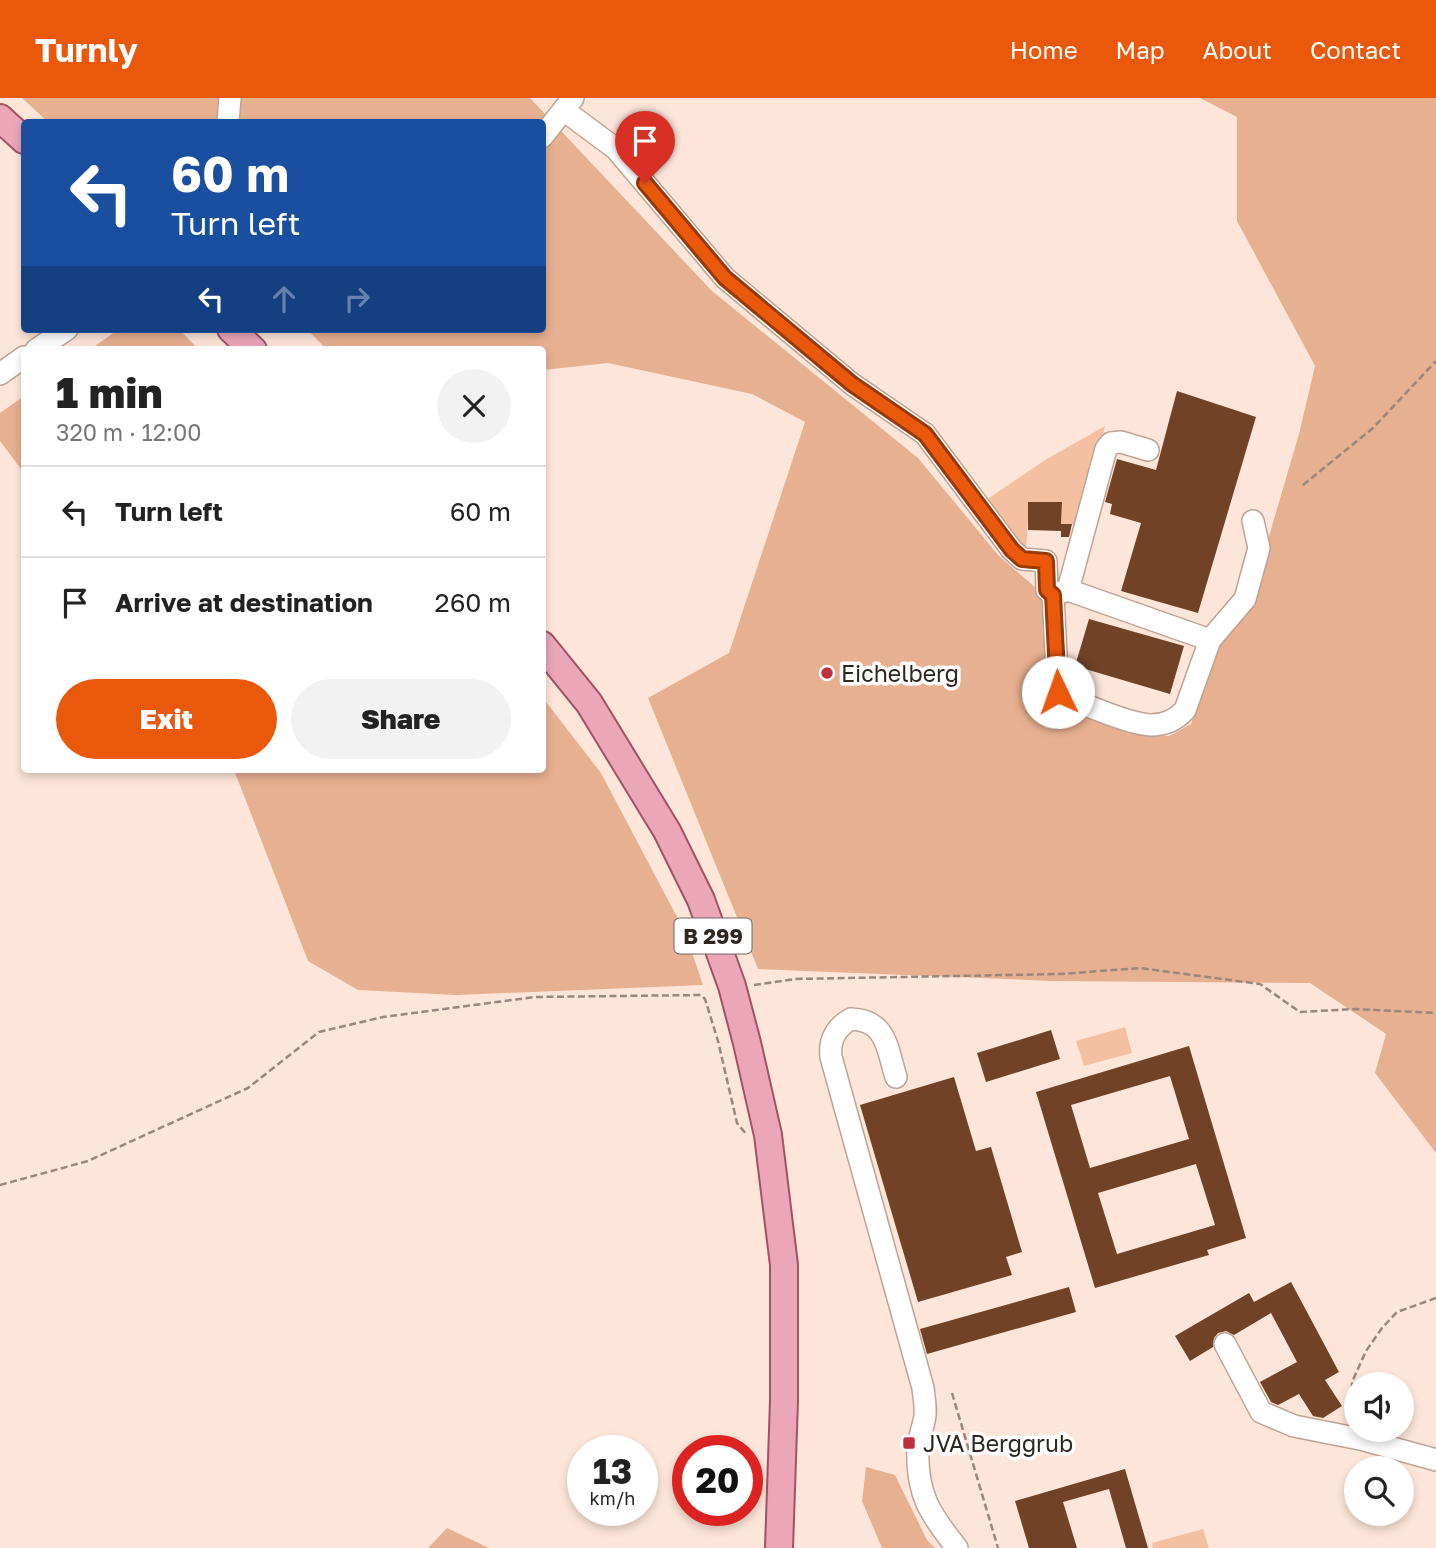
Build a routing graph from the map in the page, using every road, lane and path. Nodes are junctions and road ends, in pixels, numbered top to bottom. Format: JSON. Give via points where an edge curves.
{"nodes":[{"id":1,"x":230,"y":98,"type":"edge"},
{"id":2,"x":569,"y":104,"type":"edge"},
{"id":3,"x":0,"y":118,"type":"edge"},
{"id":4,"x":228,"y":119,"type":"edge"},
{"id":5,"x":546,"y":132,"type":"edge"},
{"id":6,"x":21,"y":137,"type":"edge"},
{"id":7,"x":61,"y":333,"type":"edge"},
{"id":8,"x":235,"y":333,"type":"edge"},
{"id":9,"x":42,"y":346,"type":"edge"},
{"id":10,"x":249,"y":346,"type":"edge"},
{"id":11,"x":21,"y":359,"type":"edge"},
{"id":12,"x":1436,"y":361,"type":"edge"},
{"id":13,"x":0,"y":374,"type":"edge"},
{"id":14,"x":1149,"y":450,"type":"dead end"},
{"id":15,"x":1303,"y":485,"type":"dead end"},
{"id":16,"x":1253,"y":521,"type":"dead end"},
{"id":17,"x":1061,"y":592,"type":"junction"},
{"id":18,"x":1210,"y":640,"type":"junction"},
{"id":19,"x":546,"y":650,"type":"edge"},
{"id":20,"x":732,"y":986,"type":"junction"},
{"id":21,"x":1436,"y":1013,"type":"edge"},
{"id":22,"x":896,"y":1077,"type":"dead end"},
{"id":23,"x":768,"y":1135,"type":"junction"},
{"id":24,"x":0,"y":1185,"type":"edge"},
{"id":25,"x":1436,"y":1298,"type":"edge"},
{"id":26,"x":1225,"y":1344,"type":"dead end"},
{"id":27,"x":1357,"y":1372,"type":"edge"},
{"id":28,"x":952,"y":1393,"type":"dead end"},
{"id":29,"x":1344,"y":1436,"type":"edge"},
{"id":30,"x":1368,"y":1442,"type":"edge"},
{"id":31,"x":1436,"y":1460,"type":"edge"},
{"id":32,"x":779,"y":1548,"type":"edge"},
{"id":33,"x":957,"y":1548,"type":"edge"},
{"id":34,"x":998,"y":1548,"type":"edge"}],
"edges":[{"from":1,"to":4,"type":"street"},
{"from":2,"to":5,"type":"street"},
{"from":2,"to":17,"type":"street","via":[[616,149],[725,278],[852,384],[925,434],[1012,550],[1022,559],[1046,561],[1047,590]]},
{"from":3,"to":6,"type":"main road"},
{"from":7,"to":9,"type":"street"},
{"from":8,"to":10,"type":"main road"},
{"from":11,"to":13,"type":"street"},
{"from":12,"to":15,"type":"path","via":[[1373,428]]},
{"from":14,"to":17,"type":"street","via":[[1121,442],[1106,449]]},
{"from":16,"to":18,"type":"street","via":[[1259,548],[1245,599]]},
{"from":17,"to":18,"type":"street"},
{"from":17,"to":18,"type":"street","via":[[1058,692],[1138,722],[1166,723],[1185,710]]},
{"from":19,"to":20,"type":"main road","number":"B 299","via":[[589,703],[667,831],[701,900]]},
{"from":20,"to":21,"type":"path","via":[[795,979],[1140,968],[1261,984],[1300,1012]]},
{"from":20,"to":23,"type":"main road","number":"B 299"},
{"from":22,"to":33,"type":"street","via":[[879,1029],[869,1021],[851,1019],[837,1030],[831,1057],[923,1388],[925,1420],[918,1449],[928,1510]]},
{"from":23,"to":24,"type":"path","via":[[745,1134],[737,1123],[718,1041],[701,995],[535,997],[383,1017],[319,1032],[248,1088],[88,1161]]},
{"from":23,"to":32,"type":"main road","number":"B 299","via":[[783,1265]]},
{"from":25,"to":27,"type":"path","via":[[1397,1312],[1366,1351]]},
{"from":26,"to":29,"type":"street","via":[[1261,1412],[1294,1426]]},
{"from":28,"to":34,"type":"path"},
{"from":30,"to":31,"type":"street"}]}
